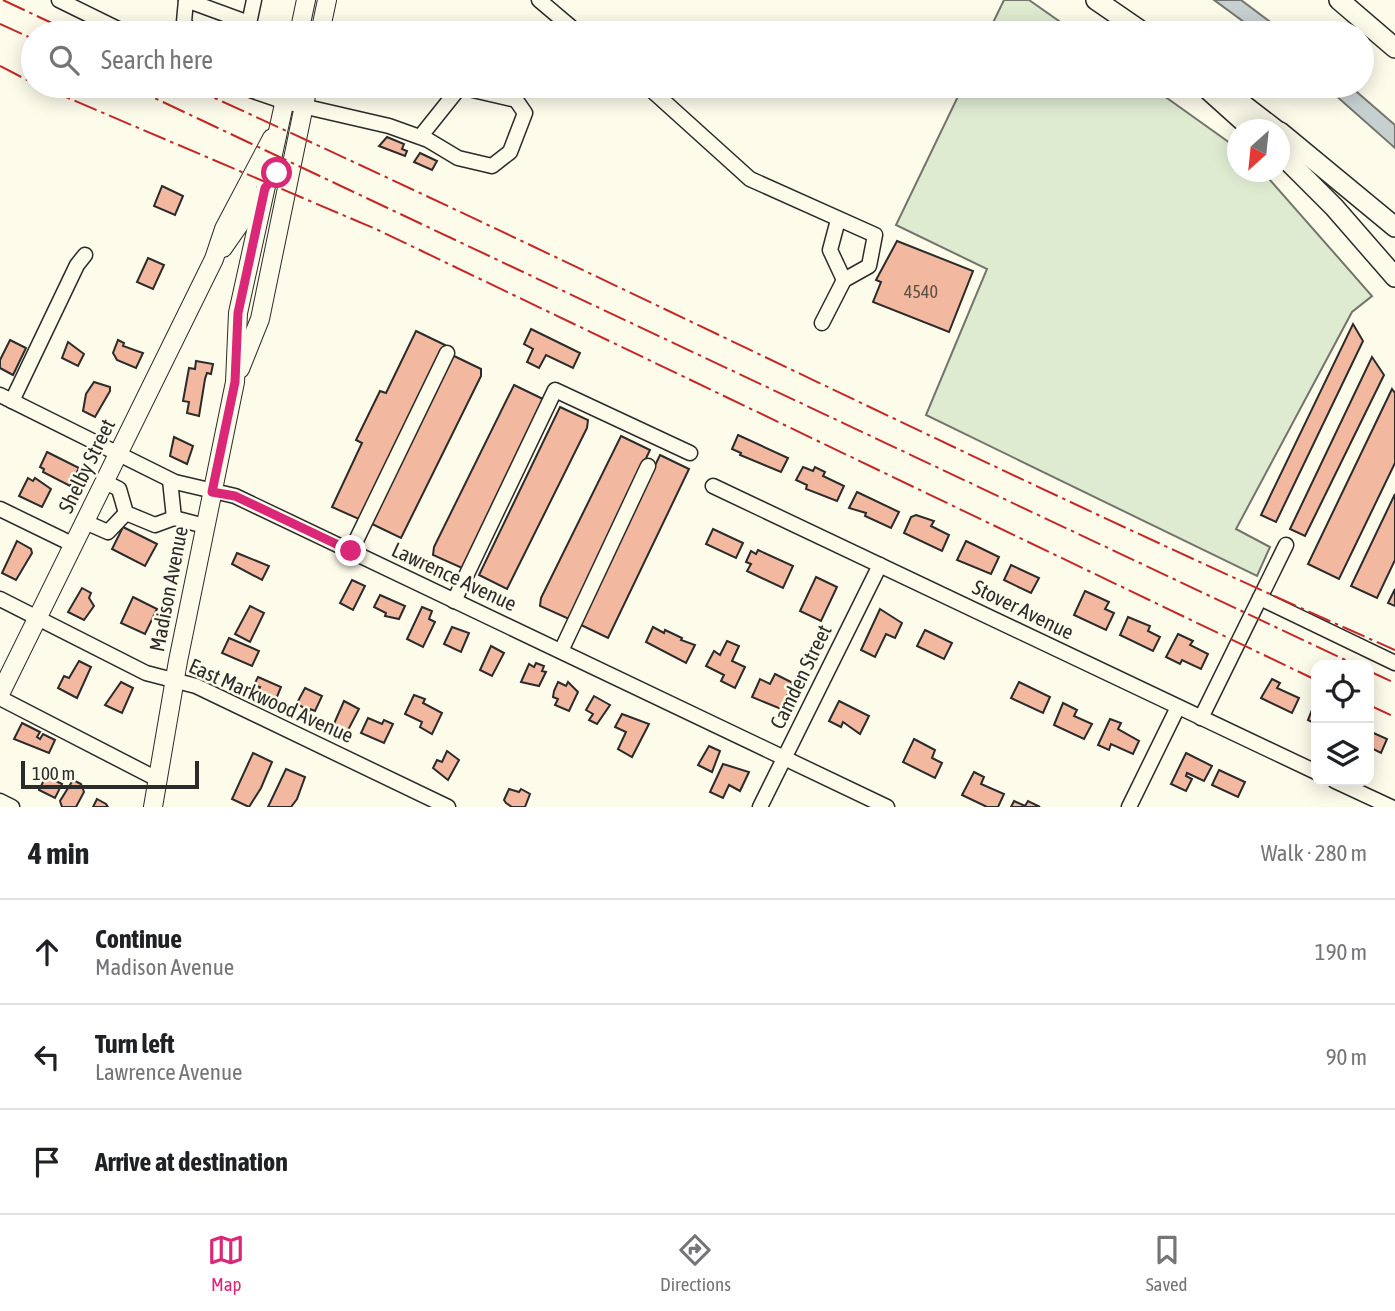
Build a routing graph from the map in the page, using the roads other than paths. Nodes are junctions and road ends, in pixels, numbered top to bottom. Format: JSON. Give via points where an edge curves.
{"nodes":[{"id":1,"x":59,"y":0,"type":"edge"},
{"id":2,"x":186,"y":0,"type":"edge"},
{"id":3,"x":254,"y":0,"type":"edge"},
{"id":4,"x":306,"y":0,"type":"edge"},
{"id":5,"x":327,"y":0,"type":"edge"},
{"id":6,"x":539,"y":0,"type":"edge"},
{"id":7,"x":1096,"y":0,"type":"edge"},
{"id":8,"x":1339,"y":0,"type":"edge"},
{"id":9,"x":102,"y":21,"type":"edge"},
{"id":10,"x":184,"y":21,"type":"edge"},
{"id":11,"x":232,"y":21,"type":"edge"},
{"id":12,"x":250,"y":21,"type":"edge"},
{"id":13,"x":302,"y":21,"type":"edge"},
{"id":14,"x":323,"y":21,"type":"edge"},
{"id":15,"x":564,"y":21,"type":"edge"},
{"id":16,"x":1127,"y":21,"type":"edge"},
{"id":17,"x":1364,"y":21,"type":"edge"},
{"id":18,"x":1374,"y":30,"type":"edge"},
{"id":19,"x":1395,"y":48,"type":"edge"},
{"id":20,"x":286,"y":98,"type":"edge"},
{"id":21,"x":293,"y":98,"type":"edge"},
{"id":22,"x":306,"y":98,"type":"edge"},
{"id":23,"x":451,"y":98,"type":"edge"},
{"id":24,"x":507,"y":98,"type":"edge"},
{"id":25,"x":660,"y":98,"type":"edge"},
{"id":26,"x":1217,"y":98,"type":"edge"},
{"id":27,"x":1235,"y":98,"type":"edge"},
{"id":28,"x":304,"y":105,"type":"junction"},
{"id":29,"x":1241,"y":119,"type":"edge"},
{"id":30,"x":1262,"y":119,"type":"edge"},
{"id":31,"x":279,"y":127,"type":"junction"},
{"id":32,"x":420,"y":138,"type":"junction"},
{"id":33,"x":298,"y":139,"type":"junction"},
{"id":34,"x":1290,"y":141,"type":"edge"},
{"id":35,"x":1290,"y":164,"type":"edge"},
{"id":36,"x":265,"y":188,"type":"junction"},
{"id":37,"x":838,"y":220,"type":"junction"},
{"id":38,"x":1395,"y":227,"type":"edge"},
{"id":39,"x":85,"y":255,"type":"dead end"},
{"id":40,"x":250,"y":258,"type":"junction"},
{"id":41,"x":214,"y":259,"type":"junction"},
{"id":42,"x":1395,"y":277,"type":"edge"},
{"id":43,"x":844,"y":280,"type":"junction"},
{"id":44,"x":822,"y":324,"type":"dead end"},
{"id":45,"x":447,"y":353,"type":"dead end"},
{"id":46,"x":235,"y":382,"type":"junction"},
{"id":47,"x":6,"y":398,"type":"edge"},
{"id":48,"x":690,"y":453,"type":"dead end"},
{"id":49,"x":118,"y":455,"type":"junction"},
{"id":50,"x":648,"y":466,"type":"dead end"},
{"id":51,"x":170,"y":480,"type":"junction"},
{"id":52,"x":105,"y":482,"type":"junction"},
{"id":53,"x":713,"y":486,"type":"dead end"},
{"id":54,"x":212,"y":492,"type":"junction"},
{"id":55,"x":0,"y":509,"type":"edge"},
{"id":56,"x":126,"y":513,"type":"junction"},
{"id":57,"x":174,"y":517,"type":"junction"},
{"id":58,"x":85,"y":522,"type":"junction"},
{"id":59,"x":205,"y":526,"type":"junction"},
{"id":60,"x":74,"y":545,"type":"junction"},
{"id":61,"x":1286,"y":545,"type":"dead end"},
{"id":62,"x":351,"y":551,"type":"junction"},
{"id":63,"x":880,"y":565,"type":"junction"},
{"id":64,"x":1260,"y":598,"type":"junction"},
{"id":65,"x":0,"y":599,"type":"edge"},
{"id":66,"x":454,"y":601,"type":"junction"},
{"id":67,"x":38,"y":618,"type":"junction"},
{"id":68,"x":561,"y":651,"type":"junction"},
{"id":69,"x":1395,"y":663,"type":"edge"},
{"id":70,"x":174,"y":680,"type":"junction"},
{"id":71,"x":0,"y":696,"type":"edge"},
{"id":72,"x":1178,"y":707,"type":"junction"},
{"id":73,"x":1201,"y":718,"type":"junction"},
{"id":74,"x":784,"y":758,"type":"junction"},
{"id":75,"x":1311,"y":770,"type":"edge"},
{"id":76,"x":157,"y":779,"type":"junction"},
{"id":77,"x":1346,"y":786,"type":"edge"},
{"id":78,"x":0,"y":801,"type":"edge"},
{"id":79,"x":12,"y":807,"type":"edge"},
{"id":80,"x":153,"y":807,"type":"edge"},
{"id":81,"x":448,"y":807,"type":"edge"},
{"id":82,"x":760,"y":807,"type":"edge"},
{"id":83,"x":887,"y":807,"type":"edge"},
{"id":84,"x":1129,"y":807,"type":"edge"},
{"id":85,"x":1391,"y":807,"type":"edge"}],
"edges":[{"from":1,"to":9,"type":"street"},
{"from":2,"to":10,"type":"street"},
{"from":2,"to":11,"type":"street"},
{"from":3,"to":12,"type":"street"},
{"from":4,"to":13,"type":"main road"},
{"from":5,"to":14,"type":"main road"},
{"from":6,"to":15,"type":"street"},
{"from":7,"to":16,"type":"highway"},
{"from":8,"to":17,"type":"highway"},
{"from":18,"to":19,"type":"highway"},
{"from":20,"to":31,"type":"main road","name":"Madison Avenue"},
{"from":21,"to":28,"type":"street"},
{"from":22,"to":28,"type":"main road","name":"Madison Avenue"},
{"from":23,"to":32,"type":"street"},
{"from":24,"to":32,"type":"street","via":[[516,100],[525,113],[510,152],[492,166],[458,158]]},
{"from":25,"to":37,"type":"street","via":[[750,179]]},
{"from":26,"to":29,"type":"highway"},
{"from":27,"to":30,"type":"highway"},
{"from":28,"to":32,"type":"street"},
{"from":28,"to":33,"type":"main road","name":"Madison Avenue"},
{"from":31,"to":36,"type":"main road","name":"Madison Avenue"},
{"from":31,"to":41,"type":"main road","name":"Shelby Street","via":[[223,229]]},
{"from":33,"to":36,"type":"main road","name":"Shelby Street"},
{"from":33,"to":46,"type":"main road","name":"Madison Avenue","via":[[260,319]]},
{"from":34,"to":38,"type":"highway"},
{"from":35,"to":42,"type":"highway"},
{"from":36,"to":40,"type":"main road","name":"Madison Avenue"},
{"from":36,"to":41,"type":"main road","name":"Shelby Street"},
{"from":37,"to":43,"type":"street","via":[[830,250]]},
{"from":37,"to":43,"type":"street","via":[[875,235],[869,266]]},
{"from":39,"to":47,"type":"street"},
{"from":40,"to":41,"type":"main road","via":[[236,251]]},
{"from":40,"to":46,"type":"main road","name":"Madison Avenue","via":[[238,313]]},
{"from":41,"to":49,"type":"main road","name":"Shelby Street"},
{"from":43,"to":44,"type":"street"},
{"from":45,"to":62,"type":"street"},
{"from":46,"to":54,"type":"main road","name":"Madison Avenue"},
{"from":47,"to":49,"type":"street","name":"Lawrence Avenue"},
{"from":48,"to":66,"type":"street","via":[[555,390]]},
{"from":49,"to":51,"type":"street","name":"Lawrence Avenue"},
{"from":49,"to":52,"type":"main road","name":"Shelby Street"},
{"from":50,"to":68,"type":"street"},
{"from":51,"to":54,"type":"street","name":"Lawrence Avenue"},
{"from":51,"to":57,"type":"street"},
{"from":52,"to":56,"type":"street","via":[[119,489]]},
{"from":52,"to":58,"type":"main road","name":"Shelby Street"},
{"from":53,"to":63,"type":"street","name":"Stover Avenue"},
{"from":54,"to":59,"type":"main road","name":"Madison Avenue"},
{"from":54,"to":62,"type":"street","name":"Lawrence Avenue","via":[[235,496]]},
{"from":55,"to":60,"type":"street"},
{"from":56,"to":57,"type":"street","via":[[155,525]]},
{"from":56,"to":58,"type":"street","via":[[108,532]]},
{"from":57,"to":59,"type":"street"},
{"from":58,"to":60,"type":"main road","name":"Shelby Street"},
{"from":59,"to":70,"type":"main road","name":"Madison Avenue"},
{"from":60,"to":67,"type":"main road","name":"Shelby Street"},
{"from":61,"to":64,"type":"street"},
{"from":62,"to":66,"type":"street","name":"Lawrence Avenue"},
{"from":63,"to":72,"type":"street","name":"Stover Avenue"},
{"from":63,"to":74,"type":"street","name":"Camden Street"},
{"from":64,"to":69,"type":"street"},
{"from":64,"to":73,"type":"street"},
{"from":65,"to":67,"type":"street","name":"East Markwood Avenue"},
{"from":66,"to":68,"type":"street","name":"Lawrence Avenue"},
{"from":67,"to":70,"type":"street","name":"East Markwood Avenue","via":[[146,673]]},
{"from":67,"to":71,"type":"main road","name":"Shelby Street"},
{"from":68,"to":74,"type":"street","name":"Lawrence Avenue"},
{"from":70,"to":76,"type":"main road","name":"Madison Avenue"},
{"from":70,"to":81,"type":"street","name":"East Markwood Avenue","via":[[214,694]]},
{"from":71,"to":76,"type":"street"},
{"from":72,"to":73,"type":"street","name":"Stover Avenue"},
{"from":72,"to":84,"type":"street"},
{"from":73,"to":75,"type":"street","name":"Stover Avenue"},
{"from":74,"to":82,"type":"street","name":"Camden Street"},
{"from":74,"to":83,"type":"street","name":"Lawrence Avenue"},
{"from":76,"to":80,"type":"main road","name":"Madison Avenue"},
{"from":77,"to":85,"type":"street"},
{"from":78,"to":79,"type":"street"}]}
